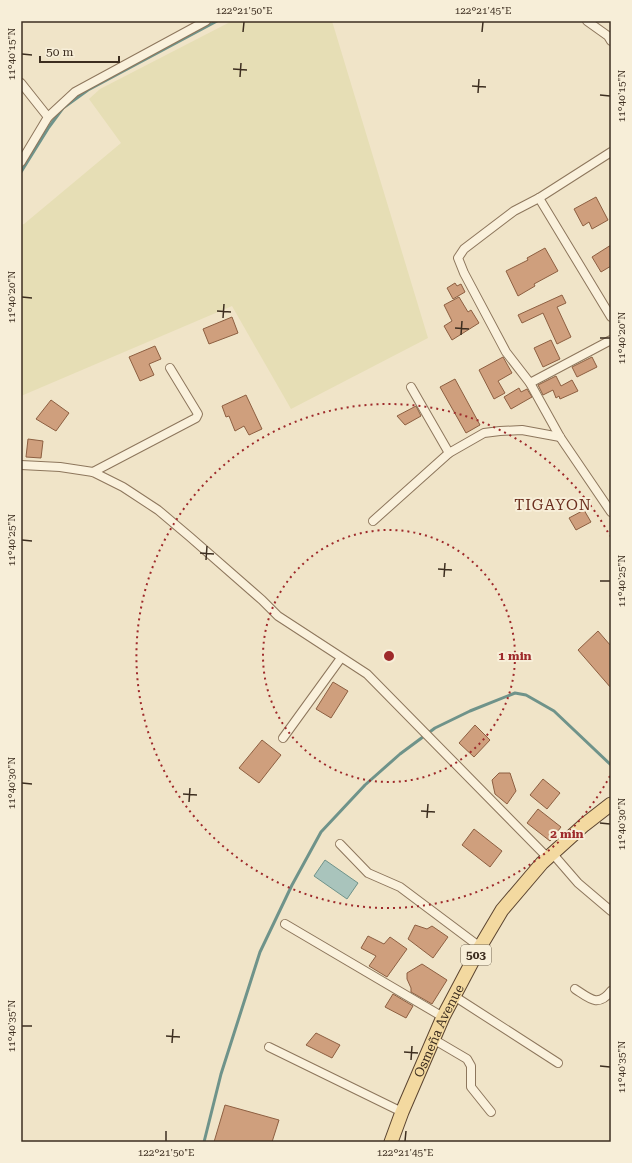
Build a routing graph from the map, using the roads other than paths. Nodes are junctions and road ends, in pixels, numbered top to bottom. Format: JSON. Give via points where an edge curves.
{"nodes":[{"id":1,"x":206,"y":21,"type":"edge"},
{"id":2,"x":587,"y":21,"type":"edge"},
{"id":3,"x":611,"y":41,"type":"edge"},
{"id":4,"x":21,"y":83,"type":"edge"},
{"id":5,"x":48,"y":117,"type":"junction"},
{"id":6,"x":611,"y":152,"type":"edge"},
{"id":7,"x":21,"y":162,"type":"edge"},
{"id":8,"x":539,"y":198,"type":"junction"},
{"id":9,"x":611,"y":317,"type":"edge"},
{"id":10,"x":611,"y":340,"type":"edge"},
{"id":11,"x":170,"y":368,"type":"dead end"},
{"id":12,"x":530,"y":383,"type":"junction"},
{"id":13,"x":411,"y":387,"type":"dead end"},
{"id":14,"x":560,"y":437,"type":"junction"},
{"id":15,"x":449,"y":453,"type":"junction"},
{"id":16,"x":21,"y":465,"type":"edge"},
{"id":17,"x":92,"y":472,"type":"junction"},
{"id":18,"x":611,"y":512,"type":"edge"},
{"id":19,"x":373,"y":521,"type":"dead end"},
{"id":20,"x":341,"y":658,"type":"junction"},
{"id":21,"x":283,"y":738,"type":"dead end"},
{"id":22,"x":611,"y":804,"type":"edge"},
{"id":23,"x":340,"y":844,"type":"dead end"},
{"id":24,"x":550,"y":855,"type":"junction"},
{"id":25,"x":611,"y":911,"type":"edge"},
{"id":26,"x":285,"y":924,"type":"dead end"},
{"id":27,"x":480,"y":947,"type":"junction"},
{"id":28,"x":574,"y":989,"type":"dead end"},
{"id":29,"x":611,"y":991,"type":"edge"},
{"id":30,"x":454,"y":996,"type":"junction"},
{"id":31,"x":443,"y":1017,"type":"junction"},
{"id":32,"x":433,"y":1040,"type":"junction"},
{"id":33,"x":269,"y":1047,"type":"dead end"},
{"id":34,"x":558,"y":1063,"type":"dead end"},
{"id":35,"x":402,"y":1112,"type":"junction"},
{"id":36,"x":491,"y":1112,"type":"dead end"},
{"id":37,"x":391,"y":1142,"type":"edge"}],
"edges":[{"from":1,"to":5,"type":"street","via":[[75,92]]},
{"from":2,"to":3,"type":"street"},
{"from":4,"to":5,"type":"street"},
{"from":5,"to":7,"type":"street"},
{"from":6,"to":8,"type":"street"},
{"from":8,"to":9,"type":"street"},
{"from":8,"to":12,"type":"street","via":[[514,210],[464,249],[458,258],[506,352]]},
{"from":10,"to":12,"type":"street"},
{"from":11,"to":17,"type":"street","via":[[198,414],[196,418]]},
{"from":12,"to":14,"type":"street"},
{"from":13,"to":15,"type":"street"},
{"from":14,"to":15,"type":"street","via":[[522,430],[500,430],[484,433]]},
{"from":14,"to":18,"type":"street"},
{"from":15,"to":19,"type":"street"},
{"from":16,"to":17,"type":"street"},
{"from":17,"to":20,"type":"street","via":[[123,487],[158,510],[278,616]]},
{"from":20,"to":21,"type":"street"},
{"from":20,"to":24,"type":"street","via":[[367,674]]},
{"from":22,"to":24,"type":"main road","name":"Osmeña Avenue","number":"503"},
{"from":23,"to":27,"type":"street","via":[[368,873],[400,887]]},
{"from":24,"to":25,"type":"street"},
{"from":24,"to":27,"type":"main road","name":"Osmeña Avenue","number":"503","via":[[502,910]]},
{"from":26,"to":31,"type":"street"},
{"from":27,"to":30,"type":"main road","name":"Osmeña Avenue","number":"503"},
{"from":28,"to":29,"type":"street","via":[[594,1000],[601,1000]]},
{"from":30,"to":31,"type":"main road","name":"Osmeña Avenue","number":"503"},
{"from":30,"to":34,"type":"street"},
{"from":31,"to":32,"type":"main road","name":"Osmeña Avenue","number":"503"},
{"from":32,"to":35,"type":"main road","name":"Osmeña Avenue","number":"503"},
{"from":32,"to":36,"type":"street","via":[[467,1059],[471,1066],[471,1087]]},
{"from":33,"to":35,"type":"street"},
{"from":35,"to":37,"type":"main road","name":"Osmeña Avenue","number":"503"}]}
